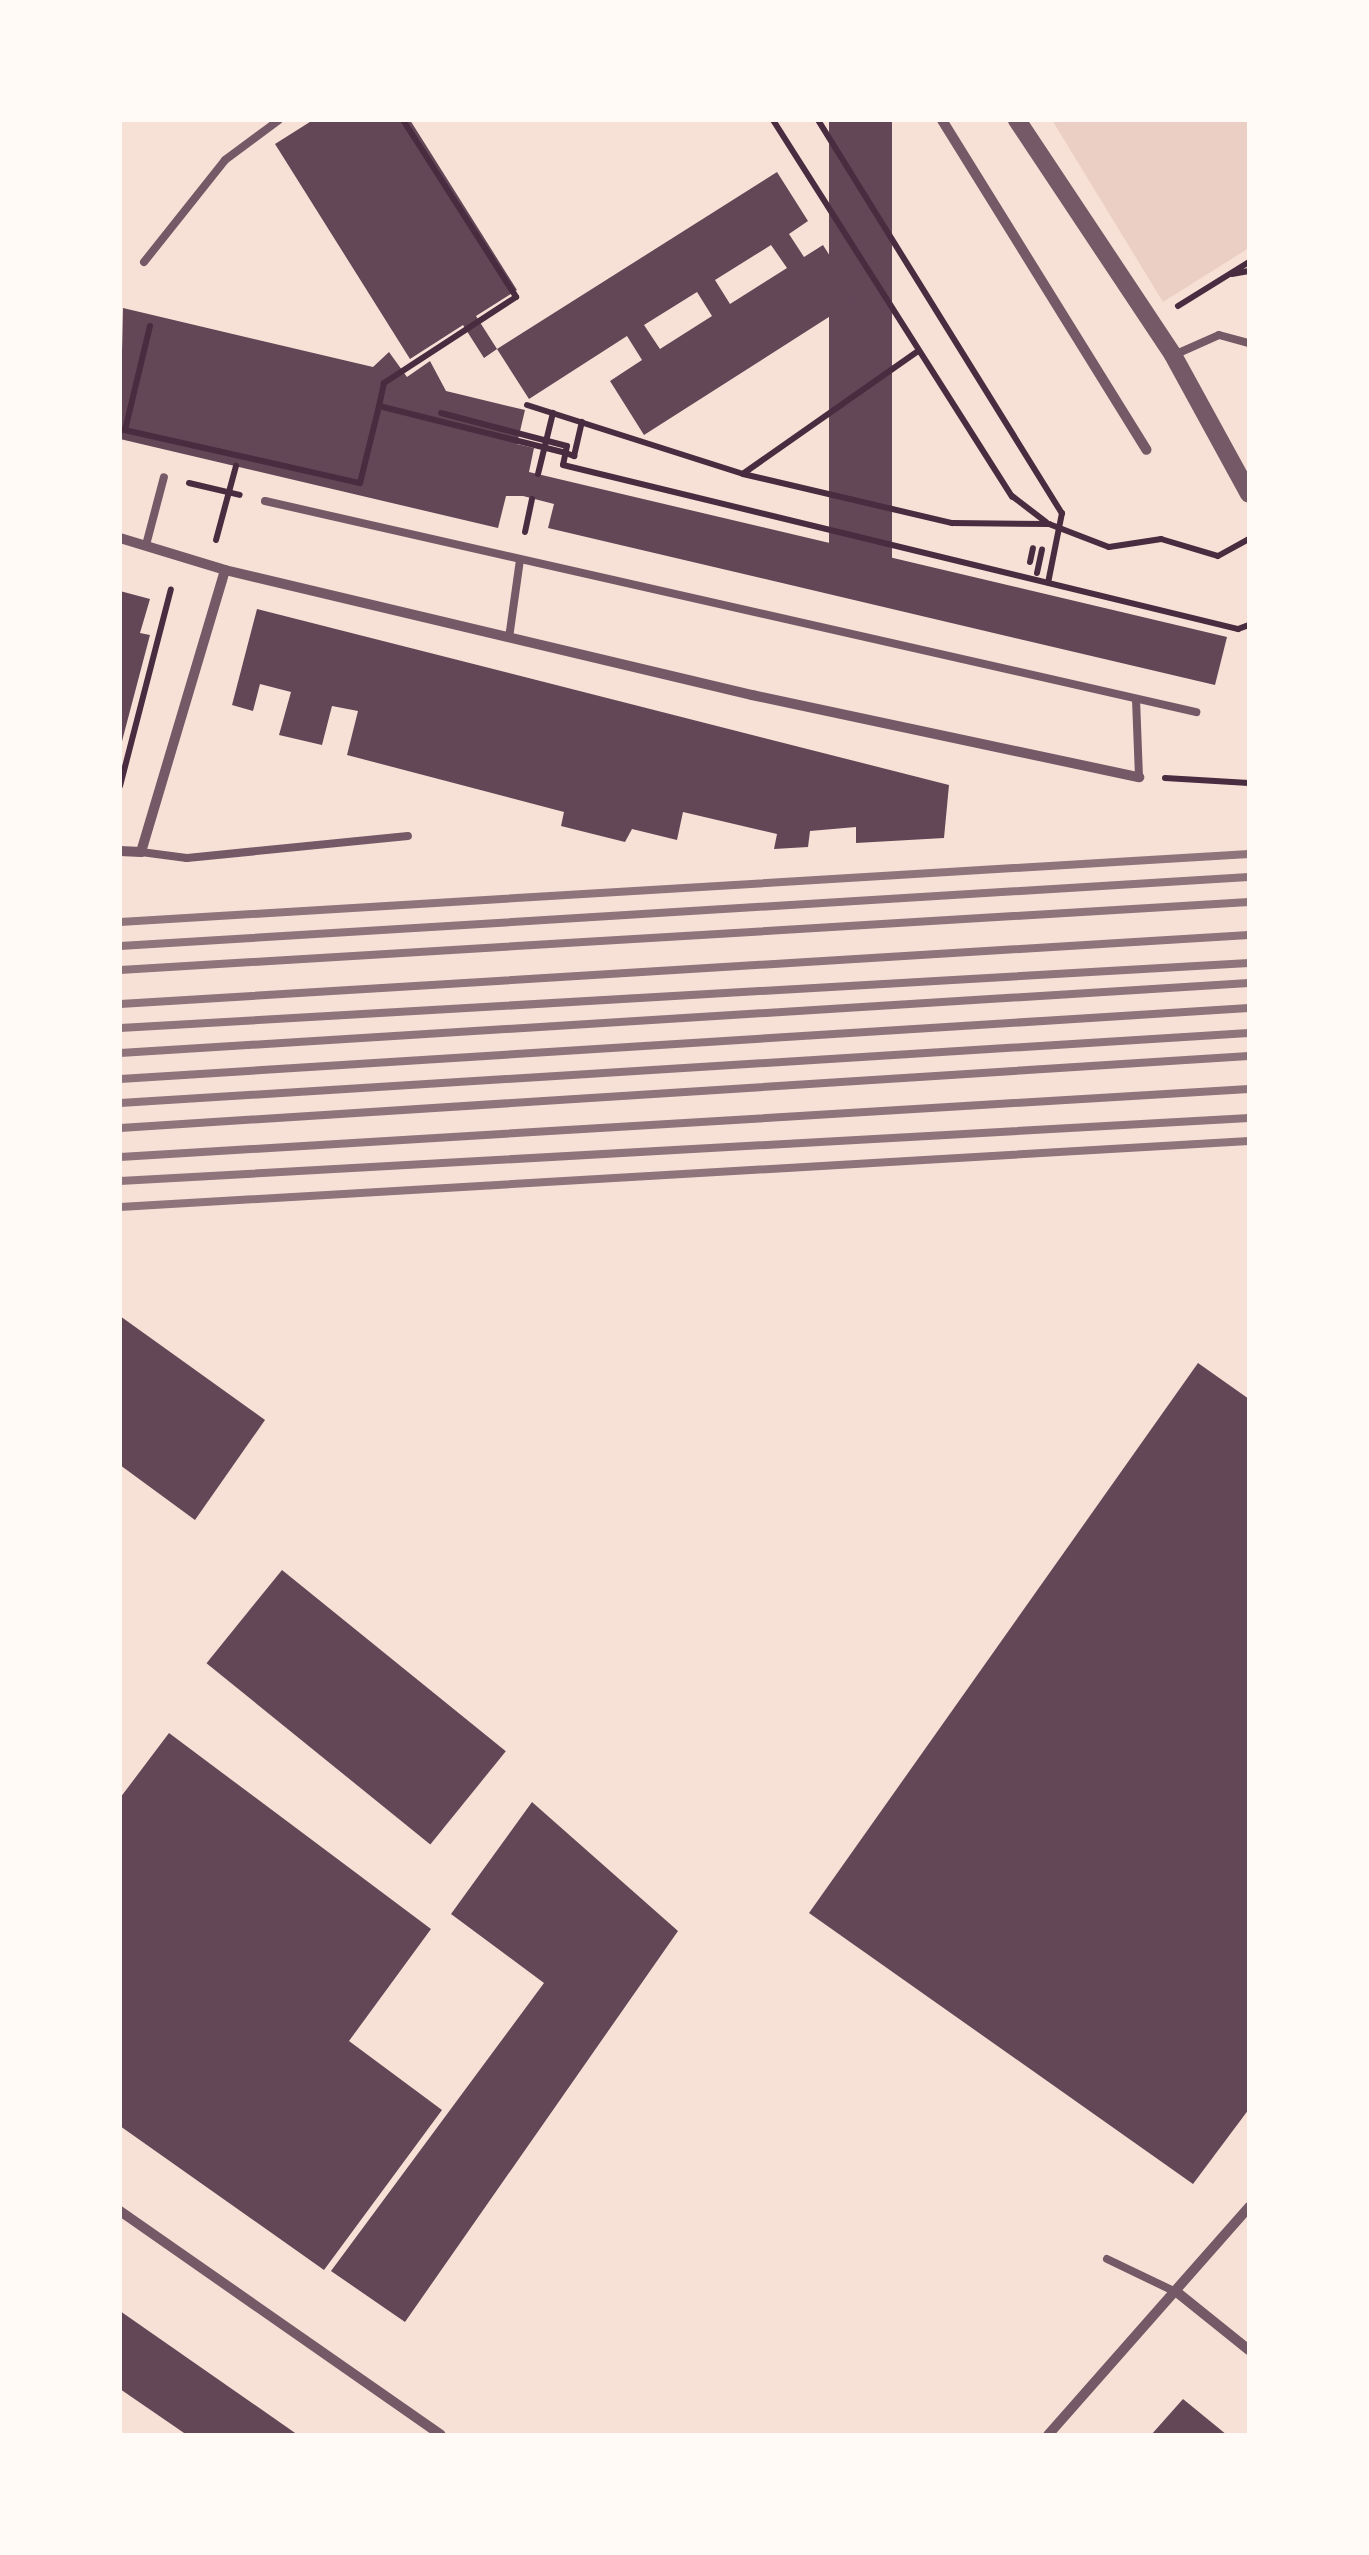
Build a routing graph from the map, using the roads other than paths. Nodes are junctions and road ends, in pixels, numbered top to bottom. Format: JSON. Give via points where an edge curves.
{"nodes":[{"id":1,"x":279,"y":120,"type":"edge"},
{"id":2,"x":942,"y":120,"type":"edge"},
{"id":3,"x":1018,"y":120,"type":"edge"},
{"id":4,"x":144,"y":262,"type":"dead end"},
{"id":5,"x":1249,"y":344,"type":"edge"},
{"id":6,"x":1174,"y":355,"type":"junction"},
{"id":7,"x":1147,"y":450,"type":"dead end"},
{"id":8,"x":164,"y":477,"type":"dead end"},
{"id":9,"x":1249,"y":494,"type":"edge"},
{"id":10,"x":265,"y":501,"type":"road end"},
{"id":11,"x":120,"y":538,"type":"edge"},
{"id":12,"x":146,"y":545,"type":"junction"},
{"id":13,"x":520,"y":560,"type":"junction"},
{"id":14,"x":225,"y":570,"type":"junction"},
{"id":15,"x":508,"y":638,"type":"junction"},
{"id":16,"x":1136,"y":700,"type":"junction"},
{"id":17,"x":1196,"y":712,"type":"dead end"},
{"id":18,"x":1139,"y":776,"type":"joint"},
{"id":19,"x":408,"y":836,"type":"dead end"},
{"id":20,"x":120,"y":852,"type":"edge"},
{"id":21,"x":141,"y":852,"type":"junction"},
{"id":22,"x":1249,"y":2207,"type":"edge"},
{"id":23,"x":120,"y":2212,"type":"edge"},
{"id":24,"x":1107,"y":2259,"type":"dead end"},
{"id":25,"x":1178,"y":2293,"type":"junction"},
{"id":26,"x":1249,"y":2350,"type":"edge"},
{"id":27,"x":441,"y":2435,"type":"edge"},
{"id":28,"x":1048,"y":2435,"type":"edge"}],
"edges":[{"from":1,"to":4,"type":"lane","via":[[225,160]]},
{"from":2,"to":7,"type":"street"},
{"from":3,"to":6,"type":"street"},
{"from":5,"to":6,"type":"lane","via":[[1219,334]]},
{"from":6,"to":9,"type":"street"},
{"from":8,"to":12,"type":"lane"},
{"from":10,"to":13,"type":"lane"},
{"from":11,"to":12,"type":"street"},
{"from":12,"to":14,"type":"street"},
{"from":13,"to":15,"type":"lane"},
{"from":13,"to":16,"type":"lane"},
{"from":14,"to":15,"type":"street"},
{"from":14,"to":21,"type":"street"},
{"from":15,"to":18,"type":"street"},
{"from":16,"to":17,"type":"lane"},
{"from":16,"to":18,"type":"lane"},
{"from":19,"to":21,"type":"lane","via":[[187,858]]},
{"from":20,"to":21,"type":"street"},
{"from":22,"to":25,"type":"street"},
{"from":23,"to":27,"type":"street"},
{"from":24,"to":25,"type":"lane"},
{"from":25,"to":26,"type":"street"},
{"from":25,"to":28,"type":"street"}]}
